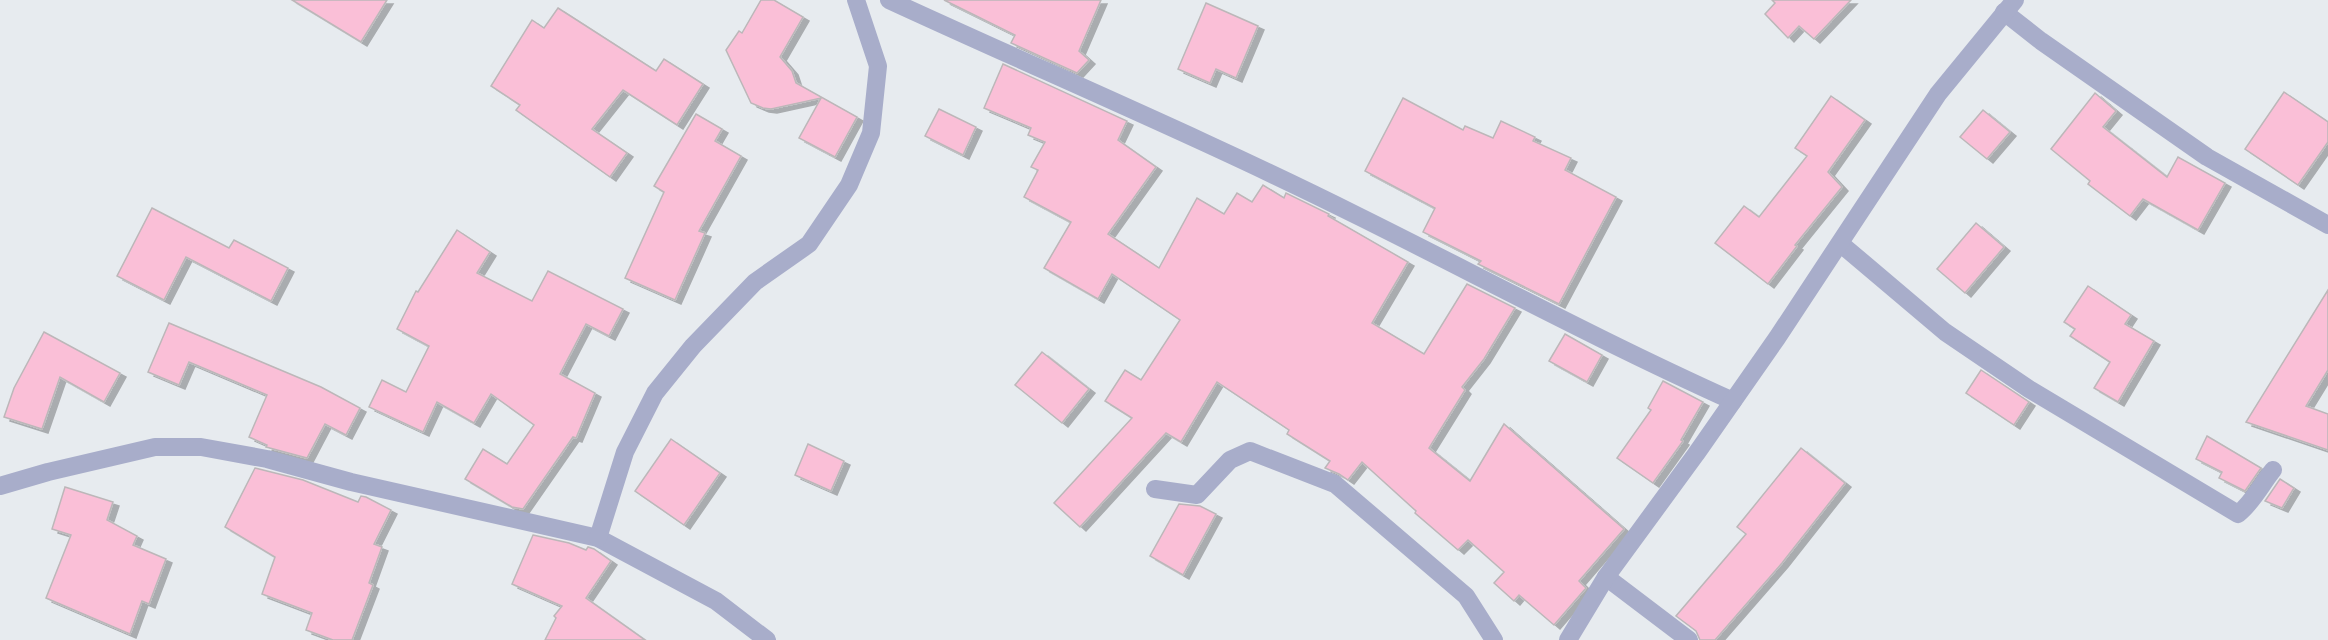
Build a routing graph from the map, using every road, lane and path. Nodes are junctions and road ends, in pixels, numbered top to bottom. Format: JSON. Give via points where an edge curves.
{"nodes":[{"id":1,"x":856,"y":0,"type":"edge"},
{"id":2,"x":889,"y":0,"type":"edge"},
{"id":3,"x":2009,"y":6,"type":"edge"},
{"id":4,"x":2328,"y":225,"type":"edge"},
{"id":5,"x":1840,"y":244,"type":"junction"},
{"id":6,"x":1733,"y":401,"type":"junction"},
{"id":7,"x":2272,"y":470,"type":"dead end"},
{"id":8,"x":0,"y":486,"type":"edge"},
{"id":9,"x":1155,"y":489,"type":"dead end"},
{"id":10,"x":598,"y":538,"type":"junction"},
{"id":11,"x":1606,"y":577,"type":"junction"},
{"id":12,"x":767,"y":640,"type":"edge"},
{"id":13,"x":1494,"y":640,"type":"edge"},
{"id":14,"x":1568,"y":640,"type":"edge"},
{"id":15,"x":1689,"y":640,"type":"edge"}],
"edges":[{"from":1,"to":10,"type":"street","via":[[878,66],[871,133],[849,185],[809,243],[756,282],[693,346],[655,393],[625,452]]},
{"from":2,"to":6,"type":"street","via":[[1181,130],[1636,357]]},
{"from":3,"to":4,"type":"street","via":[[2041,41],[2149,118],[2207,157]]},
{"from":3,"to":5,"type":"street","via":[[1938,94]]},
{"from":5,"to":6,"type":"street"},
{"from":5,"to":7,"type":"street","via":[[1946,332],[2028,389],[2238,514],[2251,503]]},
{"from":6,"to":11,"type":"street"},
{"from":8,"to":10,"type":"street","via":[[155,447],[201,447],[267,459]]},
{"from":9,"to":13,"type":"street","via":[[1197,495],[1230,460],[1250,451],[1335,484],[1466,596]]},
{"from":10,"to":12,"type":"street","via":[[716,601]]},
{"from":11,"to":14,"type":"street"},
{"from":11,"to":15,"type":"street"}]}
